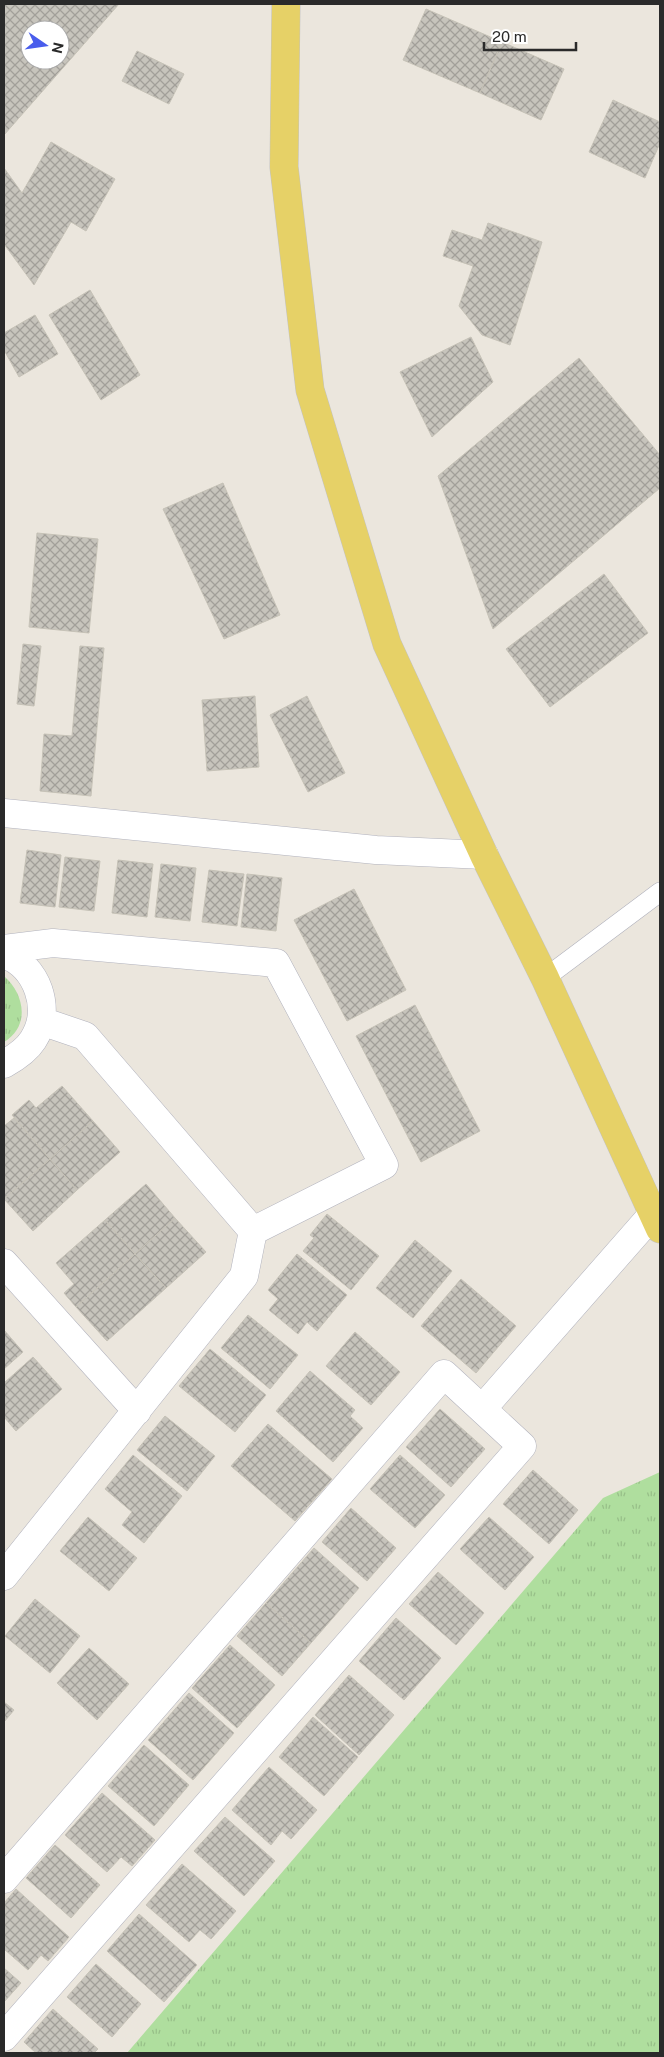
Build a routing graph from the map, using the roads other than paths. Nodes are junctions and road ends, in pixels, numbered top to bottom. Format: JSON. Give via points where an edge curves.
{"nodes":[{"id":1,"x":286,"y":4,"type":"edge"},
{"id":2,"x":4,"y":813,"type":"edge"},
{"id":3,"x":484,"y":855,"type":"junction"},
{"id":4,"x":660,"y":892,"type":"edge"},
{"id":5,"x":4,"y":949,"type":"edge"},
{"id":6,"x":4,"y":954,"type":"edge"},
{"id":7,"x":545,"y":978,"type":"junction"},
{"id":8,"x":41,"y":1021,"type":"junction"},
{"id":9,"x":4,"y":1064,"type":"edge"},
{"id":10,"x":657,"y":1221,"type":"edge"},
{"id":11,"x":253,"y":1231,"type":"junction"},
{"id":12,"x":4,"y":1263,"type":"edge"},
{"id":13,"x":482,"y":1409,"type":"junction"},
{"id":14,"x":136,"y":1411,"type":"junction"},
{"id":15,"x":4,"y":1576,"type":"edge"},
{"id":16,"x":4,"y":1878,"type":"edge"},
{"id":17,"x":4,"y":2037,"type":"edge"}],
"edges":[{"from":1,"to":3,"type":"main road","via":[[284,167],[310,390],[386,644]]},
{"from":2,"to":3,"type":"street","via":[[376,850]]},
{"from":3,"to":7,"type":"main road"},
{"from":4,"to":7,"type":"lane"},
{"from":5,"to":11,"type":"street","via":[[53,944],[276,964],[384,1165]]},
{"from":6,"to":8,"type":"street","via":[[15,958],[32,975],[42,997]]},
{"from":7,"to":10,"type":"main road"},
{"from":8,"to":9,"type":"street","via":[[34,1040],[21,1054]]},
{"from":8,"to":11,"type":"street","via":[[85,1036]]},
{"from":10,"to":13,"type":"street"},
{"from":11,"to":14,"type":"street","via":[[244,1276]]},
{"from":12,"to":14,"type":"street"},
{"from":13,"to":16,"type":"street","via":[[444,1374]]},
{"from":13,"to":17,"type":"street","via":[[522,1446]]},
{"from":14,"to":15,"type":"street"}]}
